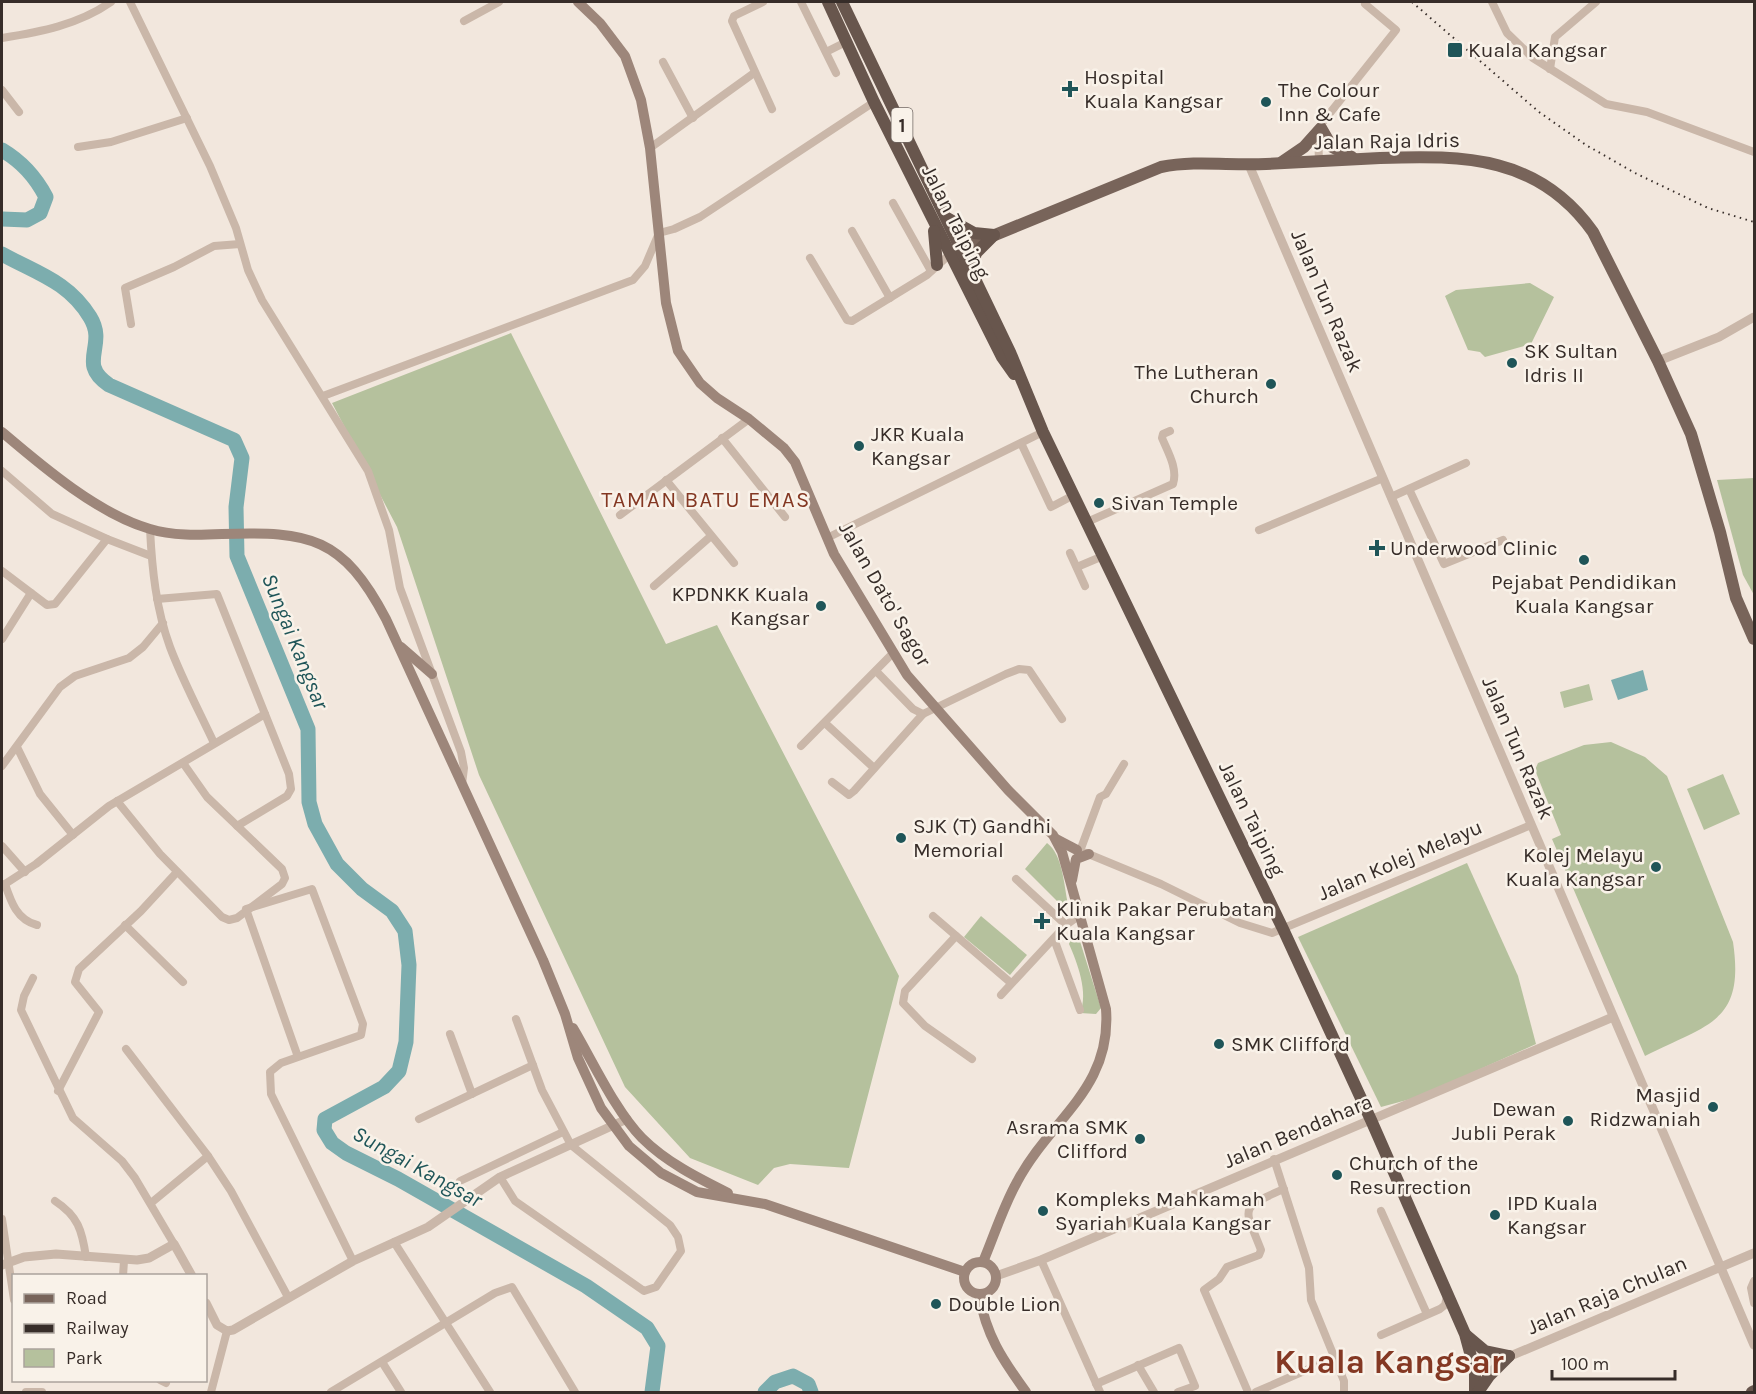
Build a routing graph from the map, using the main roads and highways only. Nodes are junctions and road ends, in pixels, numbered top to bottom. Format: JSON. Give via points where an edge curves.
{"nodes":[{"id":1,"x":578,"y":2,"type":"edge"},
{"id":2,"x":828,"y":2,"type":"edge"},
{"id":3,"x":842,"y":2,"type":"edge"},
{"id":4,"x":846,"y":42,"type":"junction"},
{"id":5,"x":1358,"y":159,"type":"junction"},
{"id":6,"x":1281,"y":163,"type":"junction"},
{"id":7,"x":932,"y":218,"type":"junction"},
{"id":8,"x":946,"y":218,"type":"junction"},
{"id":9,"x":994,"y":235,"type":"junction"},
{"id":10,"x":956,"y":251,"type":"junction"},
{"id":11,"x":934,"y":268,"type":"road end"},
{"id":12,"x":971,"y":272,"type":"junction"},
{"id":13,"x":1025,"y":390,"type":"junction"},
{"id":14,"x":2,"y":432,"type":"edge"},
{"id":15,"x":1755,"y":639,"type":"edge"},
{"id":16,"x":397,"y":642,"type":"junction"},
{"id":17,"x":432,"y":674,"type":"road end"},
{"id":18,"x":1070,"y":850,"type":"junction"},
{"id":19,"x":1072,"y":883,"type":"junction"},
{"id":20,"x":565,"y":1014,"type":"junction"},
{"id":21,"x":740,"y":1198,"type":"junction"},
{"id":22,"x":983,"y":1262,"type":"junction"},
{"id":23,"x":965,"y":1272,"type":"junction"},
{"id":24,"x":979,"y":1294,"type":"junction"},
{"id":25,"x":1465,"y":1335,"type":"junction"},
{"id":26,"x":1026,"y":1392,"type":"edge"},
{"id":27,"x":1477,"y":1392,"type":"edge"}],
"edges":[{"from":1,"to":18,"type":"main road","name":"Jalan Dato' Sagor","via":[[625,56],[641,100],[650,148],[666,303],[678,351],[700,383],[772,436],[795,462],[827,538],[907,675],[1001,783]]},
{"from":2,"to":4,"type":"highway","name":"Jalan Taiping","number":"1"},
{"from":3,"to":4,"type":"highway"},
{"from":3,"to":8,"type":"highway","name":"Jalan Taiping","number":"1"},
{"from":4,"to":7,"type":"highway","name":"Jalan Taiping","number":"1"},
{"from":5,"to":6,"type":"main road","name":"Jalan Raja Idris"},
{"from":5,"to":6,"type":"main road","via":[[1338,152],[1321,128],[1304,147]]},
{"from":5,"to":15,"type":"main road","name":"Jalan Raja Idris","via":[[1488,160],[1535,178],[1579,213],[1593,232],[1658,361],[1694,444],[1736,598]]},
{"from":6,"to":9,"type":"main road","name":"Jalan Raja Idris","via":[[1181,163],[1161,167]]},
{"from":7,"to":10,"type":"highway","name":"Jalan Taiping","number":"1"},
{"from":7,"to":11,"type":"highway"},
{"from":8,"to":9,"type":"highway","via":[[974,233]]},
{"from":8,"to":10,"type":"highway","name":"Jalan Taiping","number":"1"},
{"from":9,"to":10,"type":"main road","name":"Jalan Raja Idris"},
{"from":9,"to":12,"type":"highway","via":[[976,253]]},
{"from":10,"to":12,"type":"highway","name":"Jalan Taiping","number":"1"},
{"from":10,"to":13,"type":"highway","name":"Jalan Taiping","number":"1","via":[[1002,357]]},
{"from":12,"to":13,"type":"highway","name":"Jalan Taiping","number":"1"},
{"from":13,"to":25,"type":"highway","name":"Jalan Taiping","number":"1","via":[[1283,929]]},
{"from":14,"to":16,"type":"main road","via":[[63,483],[150,529],[199,535],[273,532],[314,541],[333,552],[365,583]]},
{"from":16,"to":17,"type":"main road"},
{"from":16,"to":20,"type":"main road"},
{"from":18,"to":19,"type":"main road","name":"Jalan Dato' Sagor"},
{"from":18,"to":19,"type":"main road","via":[[1076,858]]},
{"from":19,"to":22,"type":"main road","name":"Jalan Dato' Sagor","via":[[1106,1009],[1108,1035],[1087,1089],[1046,1137],[1016,1183]]},
{"from":20,"to":21,"type":"main road","via":[[640,1137],[671,1162]]},
{"from":20,"to":21,"type":"main road","via":[[578,1058],[601,1108],[629,1146],[661,1173],[697,1192]]},
{"from":21,"to":23,"type":"main road"},
{"from":22,"to":23,"type":"main road","via":[[972,1264]]},
{"from":22,"to":24,"type":"main road","via":[[992,1266],[996,1276],[992,1289]]},
{"from":23,"to":24,"type":"main road","via":[[966,1287]]},
{"from":24,"to":26,"type":"main road","via":[[984,1322],[994,1345]]},
{"from":25,"to":27,"type":"highway","number":"1"},
{"from":25,"to":27,"type":"highway","via":[[1485,1351],[1509,1356]]}]}
